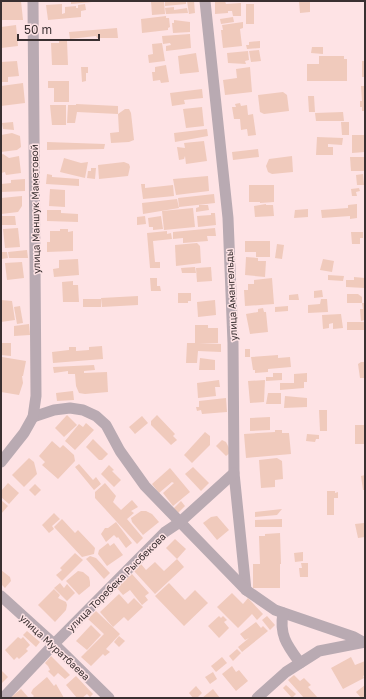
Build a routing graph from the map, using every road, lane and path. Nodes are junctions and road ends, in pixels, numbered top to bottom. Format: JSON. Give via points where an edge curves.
{"nodes":[{"id":1,"x":33,"y":1,"type":"edge"},
{"id":2,"x":205,"y":1,"type":"edge"},
{"id":3,"x":33,"y":417,"type":"junction"},
{"id":4,"x":1,"y":462,"type":"edge"},
{"id":5,"x":234,"y":473,"type":"junction"},
{"id":6,"x":180,"y":522,"type":"junction"},
{"id":7,"x":246,"y":590,"type":"junction"},
{"id":8,"x":1,"y":596,"type":"edge"},
{"id":9,"x":283,"y":613,"type":"junction"},
{"id":10,"x":364,"y":642,"type":"edge"},
{"id":11,"x":54,"y":644,"type":"junction"},
{"id":12,"x":300,"y":663,"type":"junction"},
{"id":13,"x":3,"y":698,"type":"edge"},
{"id":14,"x":109,"y":698,"type":"edge"},
{"id":15,"x":257,"y":698,"type":"edge"}],
"edges":[{"from":1,"to":3,"type":"street","name":"улица Маншук Маметовой","via":[[37,321],[36,396]]},
{"from":2,"to":5,"type":"street","name":"улица Амангельды","via":[[228,218],[233,343]]},
{"from":3,"to":4,"type":"street"},
{"from":3,"to":6,"type":"street","via":[[70,408],[96,416],[106,425],[120,451],[145,486]]},
{"from":5,"to":6,"type":"street","name":"улица Торебека Рысбекова"},
{"from":5,"to":7,"type":"street","name":"улица Амангельды"},
{"from":6,"to":7,"type":"street"},
{"from":6,"to":11,"type":"street","name":"улица Торебека Рысбекова","via":[[165,532]]},
{"from":7,"to":9,"type":"street"},
{"from":8,"to":11,"type":"street","name":"улица Муратбаева"},
{"from":9,"to":10,"type":"street"},
{"from":9,"to":12,"type":"street","via":[[280,627],[288,646]]},
{"from":10,"to":12,"type":"street","via":[[319,651]]},
{"from":11,"to":13,"type":"street","name":"улица Торебека Рысбекова"},
{"from":11,"to":14,"type":"street","name":"улица Муратбаева"},
{"from":12,"to":15,"type":"street"}]}
